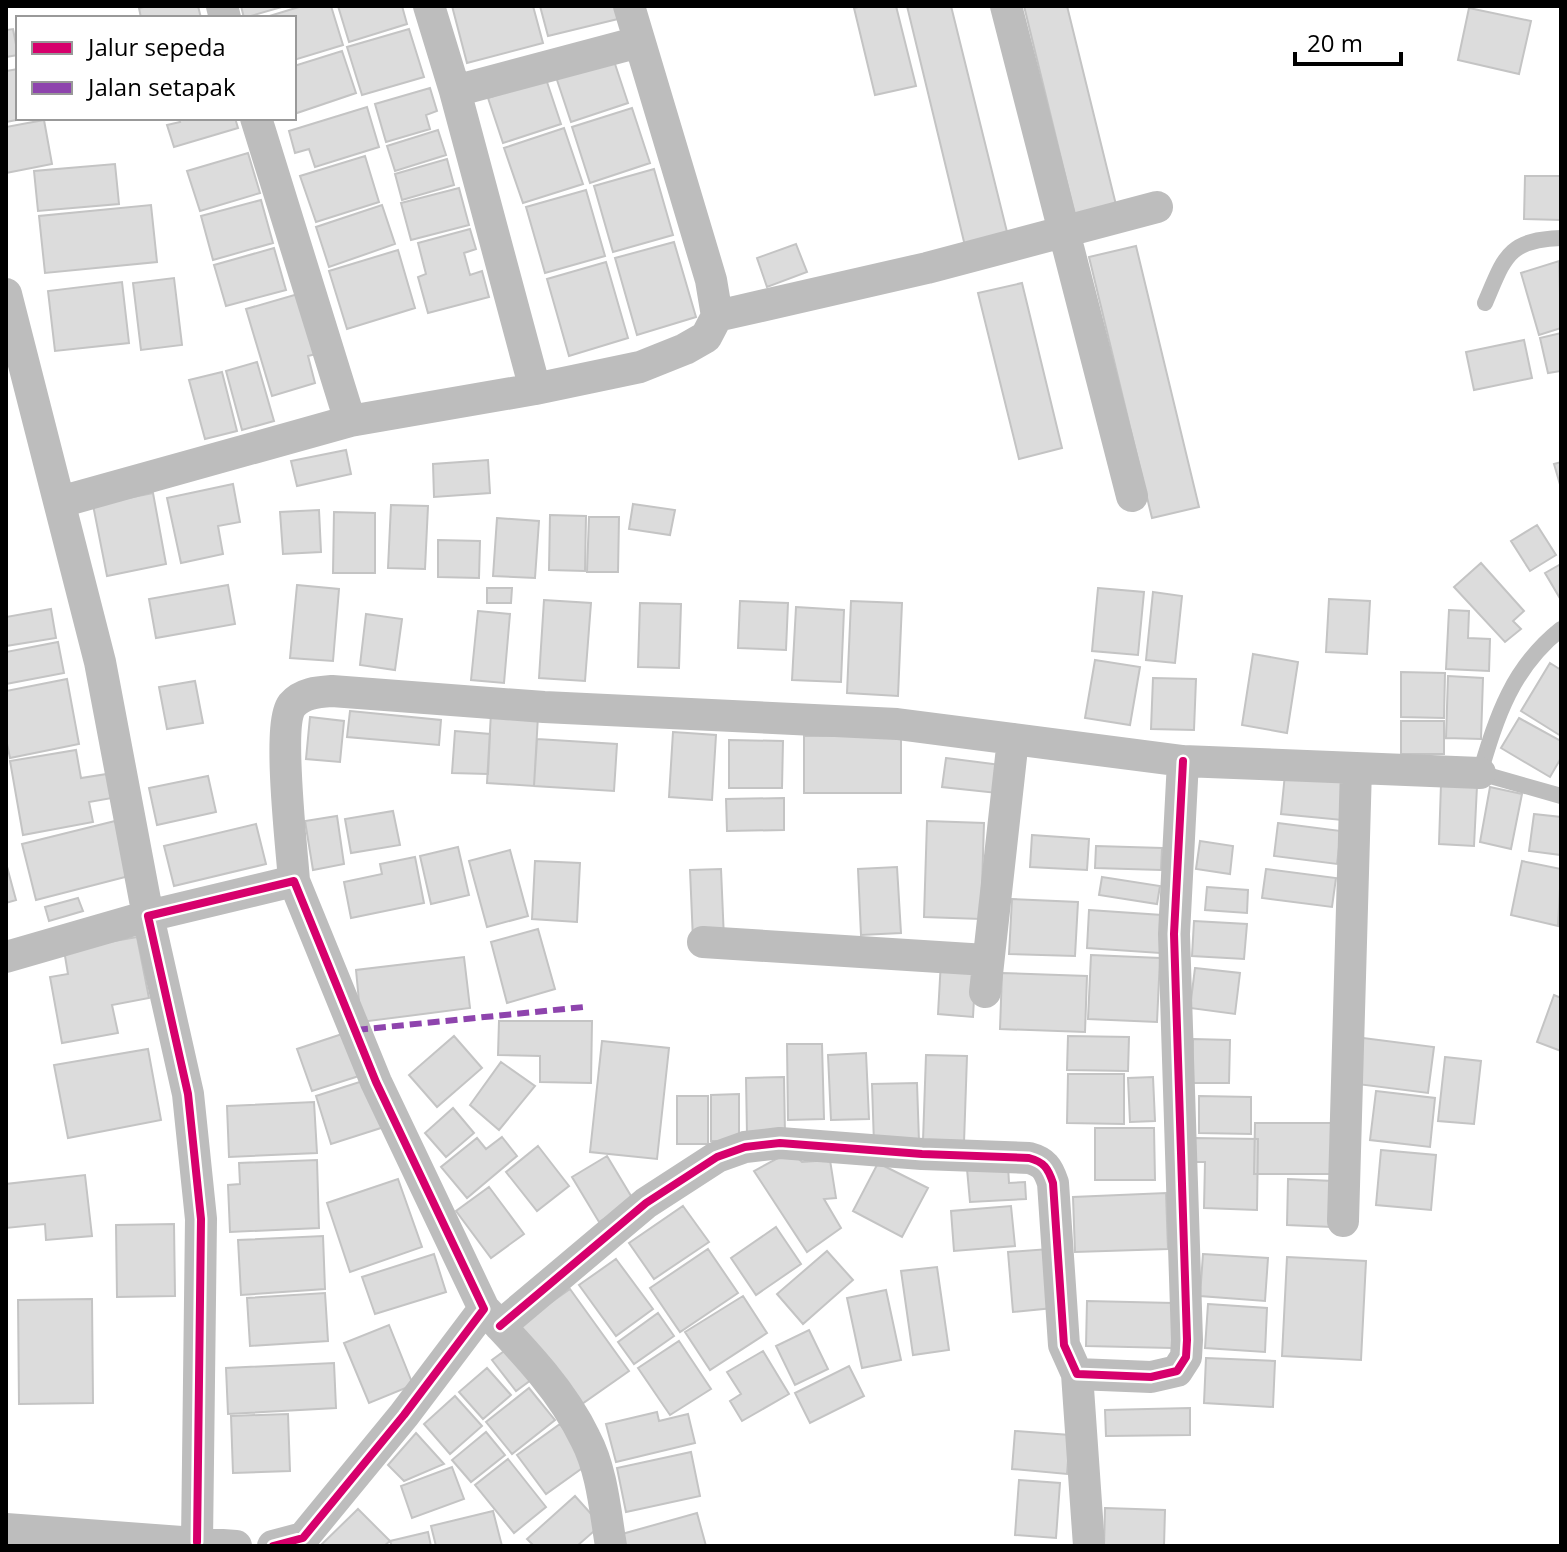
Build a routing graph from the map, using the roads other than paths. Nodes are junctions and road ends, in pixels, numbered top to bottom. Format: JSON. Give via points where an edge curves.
{"nodes":[{"id":1,"x":429,"y":6,"type":"edge"},
{"id":2,"x":629,"y":6,"type":"edge"},
{"id":3,"x":1006,"y":6,"type":"edge"},
{"id":4,"x":639,"y":42,"type":"junction"},
{"id":5,"x":455,"y":91,"type":"junction"},
{"id":6,"x":257,"y":120,"type":"edge"},
{"id":7,"x":1157,"y":207,"type":"dead end"},
{"id":8,"x":1064,"y":231,"type":"junction"},
{"id":9,"x":1561,"y":238,"type":"edge"},
{"id":10,"x":6,"y":294,"type":"edge"},
{"id":11,"x":1485,"y":303,"type":"dead end"},
{"id":12,"x":717,"y":316,"type":"junction"},
{"id":13,"x":535,"y":389,"type":"junction"},
{"id":14,"x":350,"y":421,"type":"junction"},
{"id":15,"x":1132,"y":496,"type":"dead end"},
{"id":16,"x":60,"y":502,"type":"junction"},
{"id":17,"x":1561,"y":629,"type":"edge"},
{"id":18,"x":1013,"y":739,"type":"junction"},
{"id":19,"x":1183,"y":761,"type":"junction"},
{"id":20,"x":1356,"y":768,"type":"junction"},
{"id":21,"x":1480,"y":773,"type":"junction"},
{"id":22,"x":1561,"y":796,"type":"edge"},
{"id":23,"x":294,"y":881,"type":"junction"},
{"id":24,"x":148,"y":916,"type":"junction"},
{"id":25,"x":703,"y":942,"type":"dead end"},
{"id":26,"x":6,"y":957,"type":"edge"},
{"id":27,"x":986,"y":960,"type":"junction"},
{"id":28,"x":985,"y":992,"type":"dead end"},
{"id":29,"x":1343,"y":1221,"type":"dead end"},
{"id":30,"x":492,"y":1317,"type":"junction"},
{"id":31,"x":1077,"y":1374,"type":"junction"},
{"id":32,"x":6,"y":1529,"type":"edge"},
{"id":33,"x":197,"y":1542,"type":"junction"},
{"id":34,"x":295,"y":1543,"type":"edge"},
{"id":35,"x":236,"y":1546,"type":"edge"},
{"id":36,"x":611,"y":1546,"type":"edge"},
{"id":37,"x":1089,"y":1546,"type":"edge"}],
"edges":[{"from":1,"to":5,"type":"street"},
{"from":2,"to":4,"type":"street"},
{"from":3,"to":8,"type":"street"},
{"from":4,"to":5,"type":"street"},
{"from":4,"to":12,"type":"street","via":[[711,280]]},
{"from":5,"to":13,"type":"street"},
{"from":6,"to":14,"type":"street"},
{"from":7,"to":8,"type":"street"},
{"from":8,"to":12,"type":"street"},
{"from":8,"to":15,"type":"street"},
{"from":9,"to":11,"type":"lane","via":[[1529,241],[1513,249]]},
{"from":10,"to":16,"type":"street"},
{"from":12,"to":13,"type":"street","via":[[706,337],[651,363]]},
{"from":13,"to":14,"type":"street"},
{"from":14,"to":16,"type":"street"},
{"from":16,"to":24,"type":"street","via":[[100,662]]},
{"from":17,"to":21,"type":"lane","via":[[1539,647],[1513,682]]},
{"from":18,"to":19,"type":"street"},
{"from":18,"to":23,"type":"street","via":[[897,724],[312,693],[299,698],[287,716]]},
{"from":18,"to":27,"type":"street"},
{"from":19,"to":20,"type":"street"},
{"from":19,"to":31,"type":"street","via":[[1174,934],[1186,1357],[1177,1371],[1165,1375]]},
{"from":20,"to":21,"type":"street"},
{"from":20,"to":29,"type":"street"},
{"from":21,"to":22,"type":"lane"},
{"from":23,"to":24,"type":"street"},
{"from":23,"to":30,"type":"street","via":[[376,1082]]},
{"from":24,"to":26,"type":"street"},
{"from":24,"to":33,"type":"street","via":[[188,1094],[201,1219]]},
{"from":25,"to":27,"type":"street"},
{"from":27,"to":28,"type":"street"},
{"from":30,"to":31,"type":"street","via":[[646,1203],[717,1157],[745,1147],[780,1143],[1029,1158],[1042,1162],[1053,1183],[1063,1334]]},
{"from":30,"to":34,"type":"street"},
{"from":30,"to":36,"type":"street","via":[[534,1364],[585,1438]]},
{"from":31,"to":37,"type":"street"},
{"from":32,"to":33,"type":"street"},
{"from":33,"to":35,"type":"street"}]}
